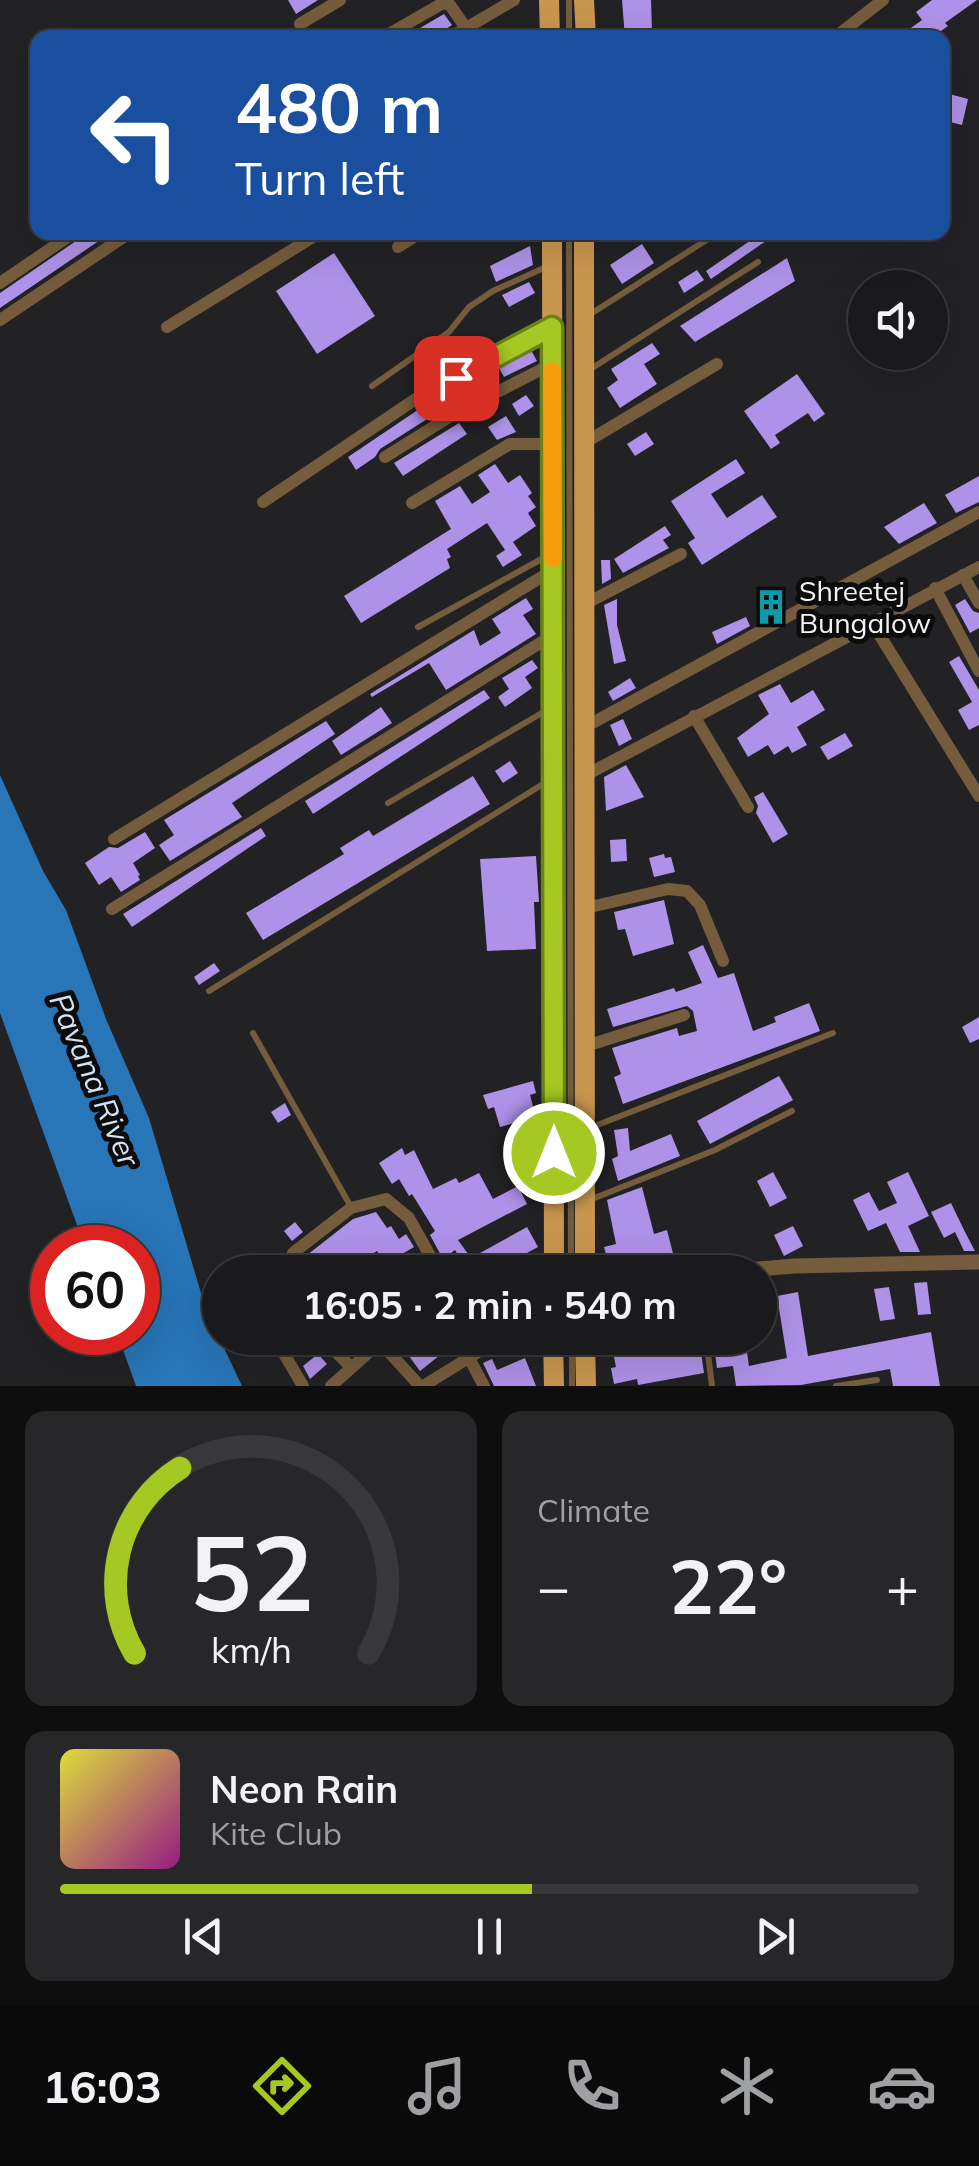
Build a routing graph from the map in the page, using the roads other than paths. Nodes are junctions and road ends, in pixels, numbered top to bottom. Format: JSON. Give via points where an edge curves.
{"nodes":[{"id":1,"x":340,"y":0,"type":"edge"},
{"id":2,"x":514,"y":0,"type":"edge"},
{"id":3,"x":549,"y":0,"type":"edge"},
{"id":4,"x":569,"y":0,"type":"edge"},
{"id":5,"x":584,"y":0,"type":"edge"},
{"id":6,"x":883,"y":0,"type":"edge"},
{"id":7,"x":300,"y":24,"type":"dead end"},
{"id":8,"x":466,"y":28,"type":"junction"},
{"id":9,"x":396,"y":30,"type":"edge"},
{"id":10,"x":462,"y":30,"type":"edge"},
{"id":11,"x":550,"y":30,"type":"edge"},
{"id":12,"x":569,"y":30,"type":"edge"},
{"id":13,"x":586,"y":30,"type":"edge"},
{"id":14,"x":844,"y":30,"type":"edge"},
{"id":15,"x":63,"y":240,"type":"edge"},
{"id":16,"x":119,"y":240,"type":"edge"},
{"id":17,"x":308,"y":240,"type":"edge"},
{"id":18,"x":409,"y":240,"type":"edge"},
{"id":19,"x":557,"y":240,"type":"edge"},
{"id":20,"x":558,"y":240,"type":"edge"},
{"id":21,"x":584,"y":240,"type":"edge"},
{"id":22,"x":707,"y":240,"type":"edge"},
{"id":23,"x":398,"y":247,"type":"dead end"},
{"id":24,"x":758,"y":262,"type":"dead end"},
{"id":25,"x":552,"y":264,"type":"junction"},
{"id":26,"x":0,"y":283,"type":"edge"},
{"id":27,"x":584,"y":318,"type":"junction"},
{"id":28,"x":0,"y":320,"type":"edge"},
{"id":29,"x":552,"y":327,"type":"junction"},
{"id":30,"x":167,"y":328,"type":"dead end"},
{"id":31,"x":552,"y":364,"type":"junction"},
{"id":32,"x":717,"y":364,"type":"dead end"},
{"id":33,"x":584,"y":374,"type":"junction"},
{"id":34,"x":372,"y":386,"type":"dead end"},
{"id":35,"x":586,"y":442,"type":"junction"},
{"id":36,"x":552,"y":444,"type":"junction"},
{"id":37,"x":384,"y":457,"type":"dead end"},
{"id":38,"x":263,"y":502,"type":"dead end"},
{"id":39,"x":412,"y":503,"type":"dead end"},
{"id":40,"x":979,"y":512,"type":"edge"},
{"id":41,"x":681,"y":554,"type":"dead end"},
{"id":42,"x":553,"y":562,"type":"junction"},
{"id":43,"x":979,"y":566,"type":"edge"},
{"id":44,"x":963,"y":575,"type":"junction"},
{"id":45,"x":935,"y":588,"type":"junction"},
{"id":46,"x":585,"y":604,"type":"junction"},
{"id":47,"x":979,"y":604,"type":"edge"},
{"id":48,"x":871,"y":621,"type":"junction"},
{"id":49,"x":418,"y":627,"type":"dead end"},
{"id":50,"x":553,"y":635,"type":"junction"},
{"id":51,"x":979,"y":671,"type":"edge"},
{"id":52,"x":553,"y":706,"type":"junction"},
{"id":53,"x":694,"y":716,"type":"junction"},
{"id":54,"x":586,"y":726,"type":"junction"},
{"id":55,"x":586,"y":775,"type":"junction"},
{"id":56,"x":553,"y":778,"type":"junction"},
{"id":57,"x":979,"y":796,"type":"edge"},
{"id":58,"x":388,"y":803,"type":"dead end"},
{"id":59,"x":748,"y":807,"type":"dead end"},
{"id":60,"x":114,"y":839,"type":"dead end"},
{"id":61,"x":586,"y":908,"type":"junction"},
{"id":62,"x":112,"y":909,"type":"dead end"},
{"id":63,"x":723,"y":961,"type":"dead end"},
{"id":64,"x":209,"y":991,"type":"dead end"},
{"id":65,"x":684,"y":1016,"type":"dead end"},
{"id":66,"x":833,"y":1033,"type":"dead end"},
{"id":67,"x":254,"y":1034,"type":"dead end"},
{"id":68,"x":586,"y":1046,"type":"junction"},
{"id":69,"x":792,"y":1111,"type":"dead end"},
{"id":70,"x":586,"y":1129,"type":"junction"},
{"id":71,"x":587,"y":1201,"type":"junction"},
{"id":72,"x":351,"y":1208,"type":"junction"},
{"id":73,"x":293,"y":1255,"type":"edge"},
{"id":74,"x":430,"y":1255,"type":"edge"},
{"id":75,"x":554,"y":1255,"type":"edge"},
{"id":76,"x":571,"y":1255,"type":"edge"},
{"id":77,"x":585,"y":1255,"type":"edge"},
{"id":78,"x":979,"y":1262,"type":"edge"},
{"id":79,"x":777,"y":1267,"type":"edge"},
{"id":80,"x":285,"y":1355,"type":"edge"},
{"id":81,"x":340,"y":1355,"type":"edge"},
{"id":82,"x":470,"y":1355,"type":"edge"},
{"id":83,"x":553,"y":1355,"type":"edge"},
{"id":84,"x":572,"y":1355,"type":"edge"},
{"id":85,"x":585,"y":1355,"type":"edge"},
{"id":86,"x":708,"y":1355,"type":"edge"},
{"id":87,"x":468,"y":1358,"type":"junction"},
{"id":88,"x":352,"y":1367,"type":"junction"},
{"id":89,"x":876,"y":1380,"type":"dead end"},
{"id":90,"x":303,"y":1386,"type":"edge"},
{"id":91,"x":331,"y":1386,"type":"edge"},
{"id":92,"x":422,"y":1386,"type":"edge"},
{"id":93,"x":484,"y":1386,"type":"edge"},
{"id":94,"x":554,"y":1386,"type":"edge"},
{"id":95,"x":572,"y":1386,"type":"edge"},
{"id":96,"x":586,"y":1386,"type":"edge"},
{"id":97,"x":712,"y":1386,"type":"edge"},
{"id":98,"x":836,"y":1386,"type":"edge"}],
"edges":[{"from":1,"to":7,"type":"street"},
{"from":2,"to":8,"type":"street"},
{"from":3,"to":11,"type":"main road"},
{"from":4,"to":12,"type":"lane"},
{"from":5,"to":13,"type":"main road"},
{"from":6,"to":14,"type":"street"},
{"from":8,"to":9,"type":"street","via":[[443,3]]},
{"from":8,"to":10,"type":"street"},
{"from":15,"to":26,"type":"street"},
{"from":16,"to":28,"type":"street"},
{"from":17,"to":30,"type":"street"},
{"from":18,"to":23,"type":"street"},
{"from":19,"to":25,"type":"main road"},
{"from":20,"to":76,"type":"lane"},
{"from":21,"to":27,"type":"main road"},
{"from":22,"to":27,"type":"lane"},
{"from":24,"to":33,"type":"lane"},
{"from":25,"to":29,"type":"main road"},
{"from":25,"to":34,"type":"lane","via":[[469,306],[449,332]]},
{"from":27,"to":33,"type":"main road"},
{"from":29,"to":31,"type":"main road"},
{"from":29,"to":38,"type":"street","via":[[432,388]]},
{"from":31,"to":36,"type":"main road"},
{"from":31,"to":37,"type":"street"},
{"from":32,"to":35,"type":"street"},
{"from":33,"to":35,"type":"main road"},
{"from":35,"to":46,"type":"main road"},
{"from":36,"to":39,"type":"street","via":[[510,444]]},
{"from":36,"to":42,"type":"main road"},
{"from":40,"to":54,"type":"street"},
{"from":41,"to":46,"type":"street"},
{"from":42,"to":49,"type":"lane"},
{"from":42,"to":50,"type":"main road"},
{"from":42,"to":60,"type":"street"},
{"from":43,"to":44,"type":"street"},
{"from":44,"to":45,"type":"street"},
{"from":44,"to":47,"type":"street"},
{"from":45,"to":48,"type":"street"},
{"from":45,"to":51,"type":"street"},
{"from":46,"to":54,"type":"main road"},
{"from":48,"to":53,"type":"street"},
{"from":48,"to":57,"type":"street"},
{"from":50,"to":52,"type":"main road"},
{"from":50,"to":62,"type":"street"},
{"from":52,"to":56,"type":"main road"},
{"from":52,"to":58,"type":"lane"},
{"from":53,"to":55,"type":"street"},
{"from":53,"to":59,"type":"street"},
{"from":54,"to":55,"type":"main road"},
{"from":55,"to":61,"type":"main road"},
{"from":56,"to":64,"type":"lane"},
{"from":56,"to":75,"type":"main road"},
{"from":61,"to":63,"type":"street","via":[[668,889],[687,891],[700,905]]},
{"from":61,"to":68,"type":"main road"},
{"from":65,"to":68,"type":"street"},
{"from":66,"to":70,"type":"lane"},
{"from":67,"to":72,"type":"lane"},
{"from":68,"to":70,"type":"main road"},
{"from":69,"to":71,"type":"lane"},
{"from":70,"to":71,"type":"main road"},
{"from":71,"to":77,"type":"main road"},
{"from":72,"to":73,"type":"street"},
{"from":72,"to":74,"type":"street","via":[[386,1199],[409,1218]]},
{"from":78,"to":79,"type":"street"},
{"from":80,"to":90,"type":"street"},
{"from":81,"to":88,"type":"street"},
{"from":82,"to":87,"type":"street"},
{"from":83,"to":94,"type":"main road"},
{"from":84,"to":95,"type":"lane"},
{"from":85,"to":96,"type":"main road"},
{"from":86,"to":97,"type":"lane"},
{"from":87,"to":92,"type":"street"},
{"from":87,"to":93,"type":"street"},
{"from":88,"to":91,"type":"street"},
{"from":88,"to":92,"type":"street","via":[[382,1346]]},
{"from":89,"to":98,"type":"lane"}]}
